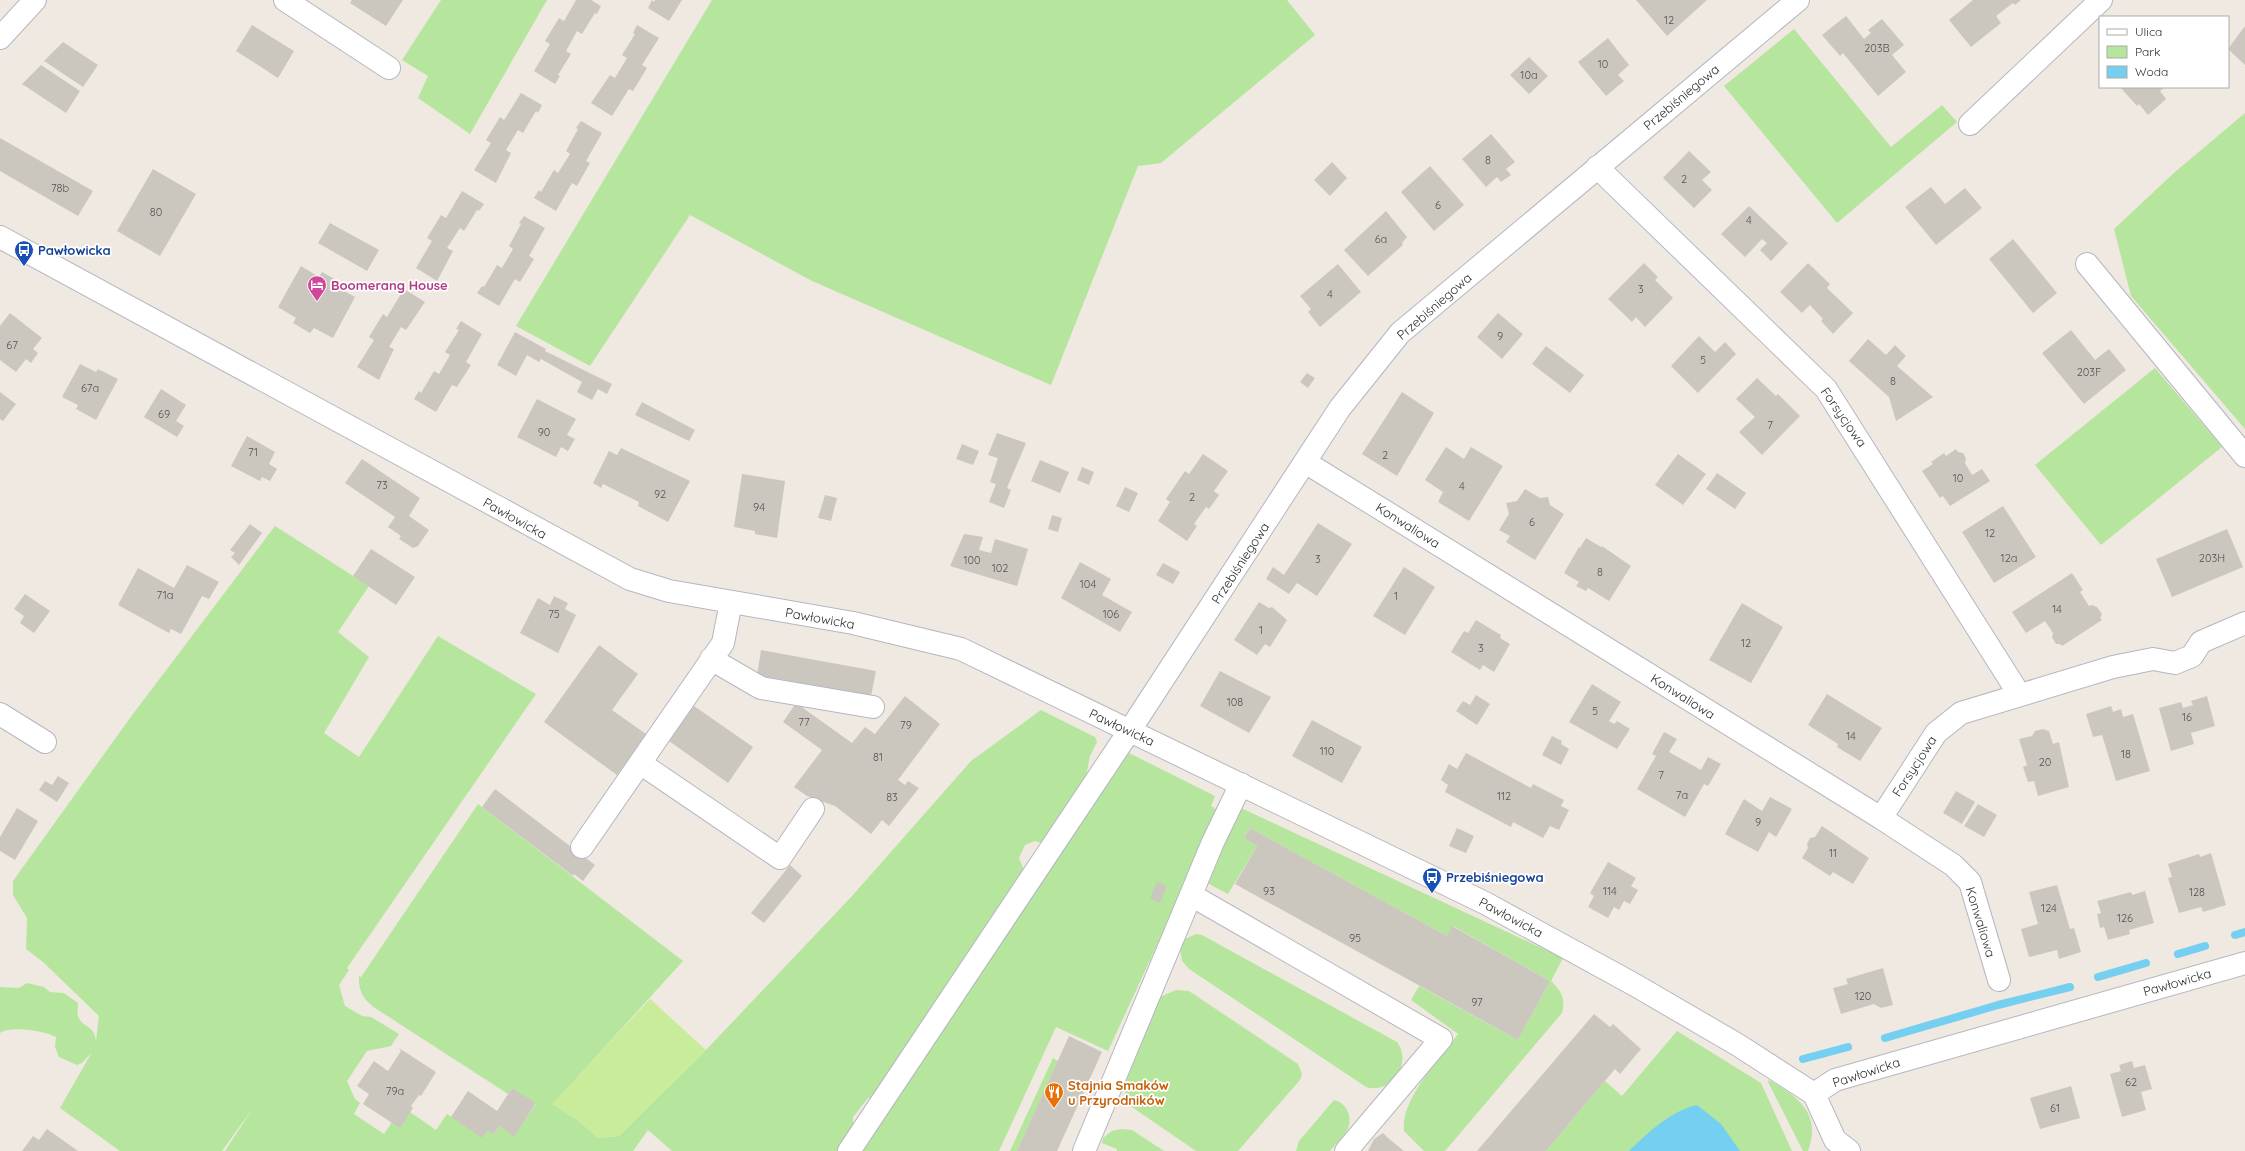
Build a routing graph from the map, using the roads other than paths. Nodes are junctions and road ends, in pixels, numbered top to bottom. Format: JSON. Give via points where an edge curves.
{"nodes":[{"id":1,"x":35,"y":0,"type":"edge"},
{"id":2,"x":285,"y":0,"type":"edge"},
{"id":3,"x":2101,"y":0,"type":"edge"},
{"id":4,"x":1785,"y":4,"type":"edge"},
{"id":5,"x":0,"y":38,"type":"edge"},
{"id":6,"x":389,"y":68,"type":"dead end"},
{"id":7,"x":1970,"y":124,"type":"dead end"},
{"id":8,"x":1597,"y":167,"type":"junction"},
{"id":9,"x":0,"y":237,"type":"edge"},
{"id":10,"x":2087,"y":264,"type":"dead end"},
{"id":11,"x":2245,"y":456,"type":"edge"},
{"id":12,"x":1305,"y":462,"type":"junction"},
{"id":13,"x":731,"y":602,"type":"junction"},
{"id":14,"x":2245,"y":623,"type":"edge"},
{"id":15,"x":711,"y":659,"type":"junction"},
{"id":16,"x":2020,"y":694,"type":"junction"},
{"id":17,"x":874,"y":707,"type":"dead end"},
{"id":18,"x":0,"y":714,"type":"edge"},
{"id":19,"x":1130,"y":730,"type":"junction"},
{"id":20,"x":45,"y":742,"type":"dead end"},
{"id":21,"x":640,"y":763,"type":"junction"},
{"id":22,"x":1241,"y":784,"type":"junction"},
{"id":23,"x":813,"y":809,"type":"dead end"},
{"id":24,"x":1880,"y":818,"type":"junction"},
{"id":25,"x":582,"y":847,"type":"dead end"},
{"id":26,"x":1191,"y":895,"type":"junction"},
{"id":27,"x":2245,"y":963,"type":"edge"},
{"id":28,"x":1999,"y":980,"type":"dead end"},
{"id":29,"x":1814,"y":1094,"type":"junction"},
{"id":30,"x":1837,"y":1147,"type":"edge"},
{"id":31,"x":849,"y":1151,"type":"edge"},
{"id":32,"x":1084,"y":1151,"type":"edge"},
{"id":33,"x":1346,"y":1151,"type":"edge"}],
"edges":[{"from":1,"to":5,"type":"street"},
{"from":2,"to":6,"type":"street"},
{"from":3,"to":7,"type":"street"},
{"from":4,"to":8,"type":"street","name":"Przebiśniegowa"},
{"from":8,"to":12,"type":"street","name":"Przebiśniegowa","via":[[1400,333],[1340,408]]},
{"from":8,"to":16,"type":"street","name":"Forsycjowa","via":[[1826,389]]},
{"from":9,"to":13,"type":"street","name":"Pawłowicka","via":[[633,581]]},
{"from":10,"to":11,"type":"street"},
{"from":12,"to":19,"type":"street","name":"Przebiśniegowa"},
{"from":12,"to":24,"type":"street","name":"Konwaliowa"},
{"from":13,"to":15,"type":"street","via":[[723,644]]},
{"from":13,"to":19,"type":"street","name":"Pawłowicka","via":[[853,623],[961,649]]},
{"from":14,"to":16,"type":"street","name":"Forsycjowa","via":[[2201,642],[2192,656],[2174,664],[2153,659],[2113,667]]},
{"from":15,"to":17,"type":"street","via":[[761,688]]},
{"from":15,"to":21,"type":"street"},
{"from":16,"to":24,"type":"street","name":"Forsycjowa","via":[[1961,713],[1936,733]]},
{"from":18,"to":20,"type":"street"},
{"from":19,"to":22,"type":"street","name":"Pawłowicka"},
{"from":19,"to":31,"type":"street","name":"Przebiśniegowa"},
{"from":21,"to":23,"type":"street","via":[[780,858]]},
{"from":21,"to":25,"type":"street"},
{"from":22,"to":26,"type":"street"},
{"from":22,"to":29,"type":"street","name":"Pawłowicka","via":[[1531,927],[1738,1045]]},
{"from":24,"to":28,"type":"street","name":"Konwaliowa","via":[[1953,865],[1970,882]]},
{"from":26,"to":32,"type":"street"},
{"from":26,"to":33,"type":"street","via":[[1441,1039]]},
{"from":27,"to":29,"type":"street","name":"Pawłowicka","via":[[1835,1080]]},
{"from":29,"to":30,"type":"street"}]}
